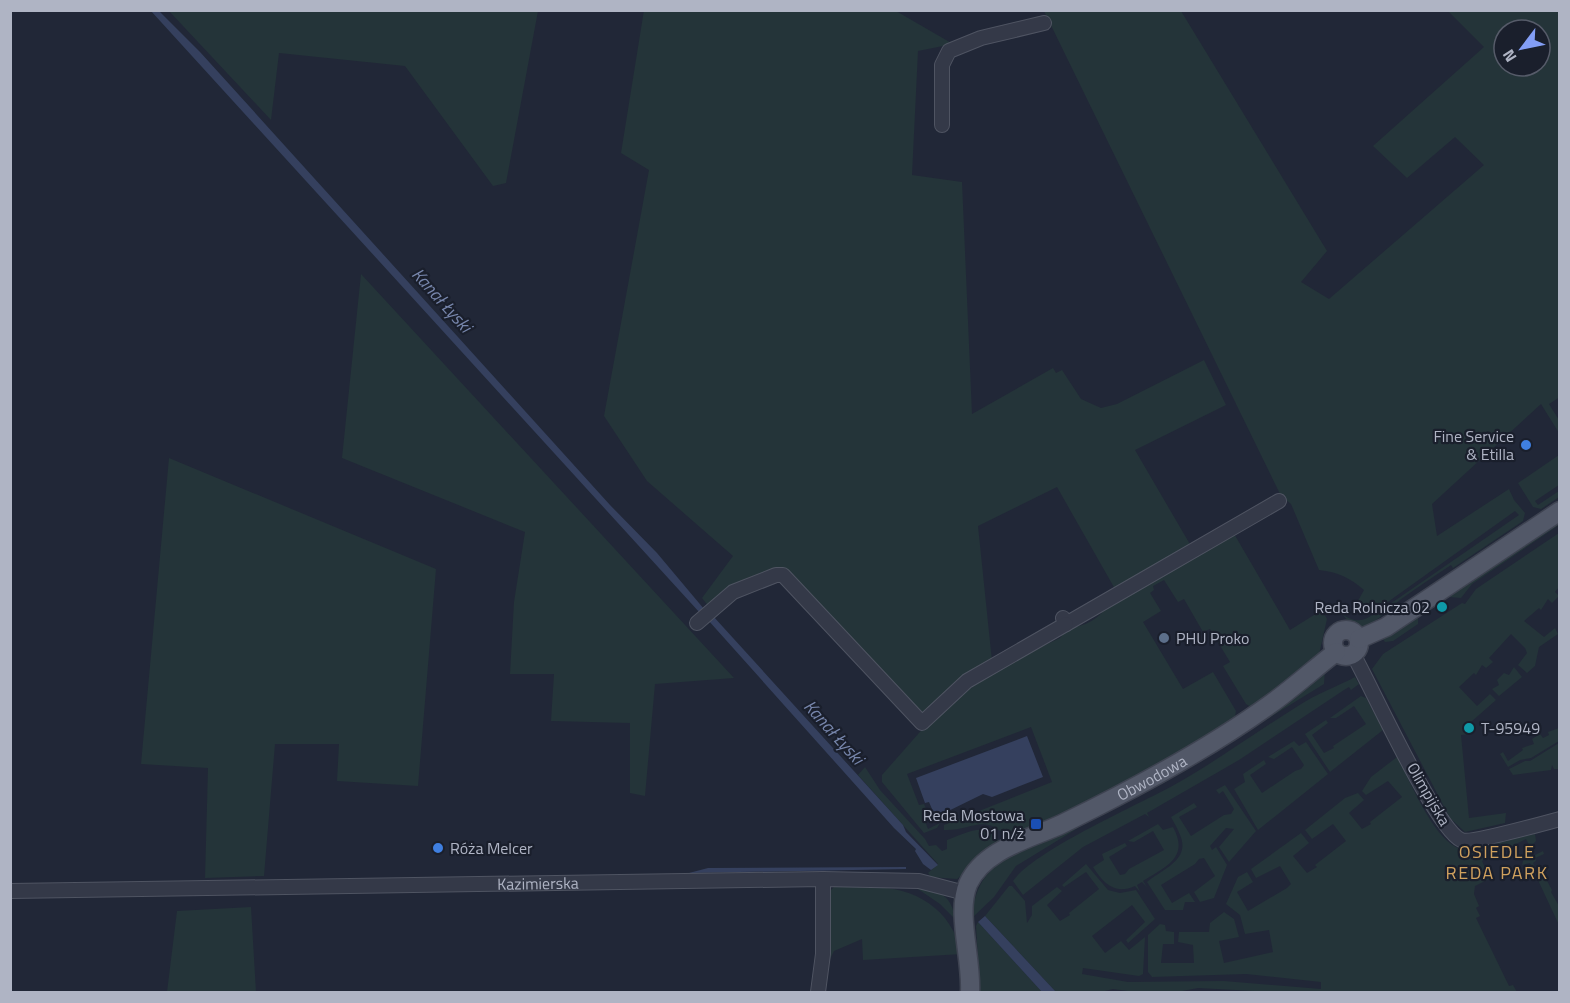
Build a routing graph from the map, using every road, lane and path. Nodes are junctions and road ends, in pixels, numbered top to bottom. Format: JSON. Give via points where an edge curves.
{"nodes":[{"id":1,"x":1044,"y":23,"type":"dead end"},
{"id":2,"x":942,"y":125,"type":"dead end"},
{"id":3,"x":1280,"y":501,"type":"dead end"},
{"id":4,"x":1560,"y":511,"type":"edge"},
{"id":5,"x":697,"y":623,"type":"dead end"},
{"id":6,"x":1349,"y":648,"type":"junction"},
{"id":7,"x":1560,"y":819,"type":"edge"},
{"id":8,"x":823,"y":879,"type":"junction"},
{"id":9,"x":10,"y":891,"type":"edge"},
{"id":10,"x":965,"y":893,"type":"junction"},
{"id":11,"x":818,"y":993,"type":"edge"},
{"id":12,"x":970,"y":993,"type":"edge"}],
"edges":[{"from":1,"to":2,"type":"street","via":[[949,51],[942,65]]},
{"from":3,"to":5,"type":"street","via":[[1065,621],[968,681],[922,723],[783,576],[776,575],[733,592]]},
{"from":4,"to":6,"type":"main road","name":"Obwodowa"},
{"from":6,"to":7,"type":"street","name":"Olimpijska","via":[[1432,802],[1454,835],[1469,841]]},
{"from":6,"to":10,"type":"main road","name":"Obwodowa","via":[[1200,750],[1118,796],[990,857],[974,873]]},
{"from":8,"to":9,"type":"street","name":"Kazimierska"},
{"from":8,"to":10,"type":"street","name":"Kazimierska","via":[[919,881]]},
{"from":8,"to":11,"type":"street","via":[[823,954]]},
{"from":10,"to":12,"type":"main road"}]}
